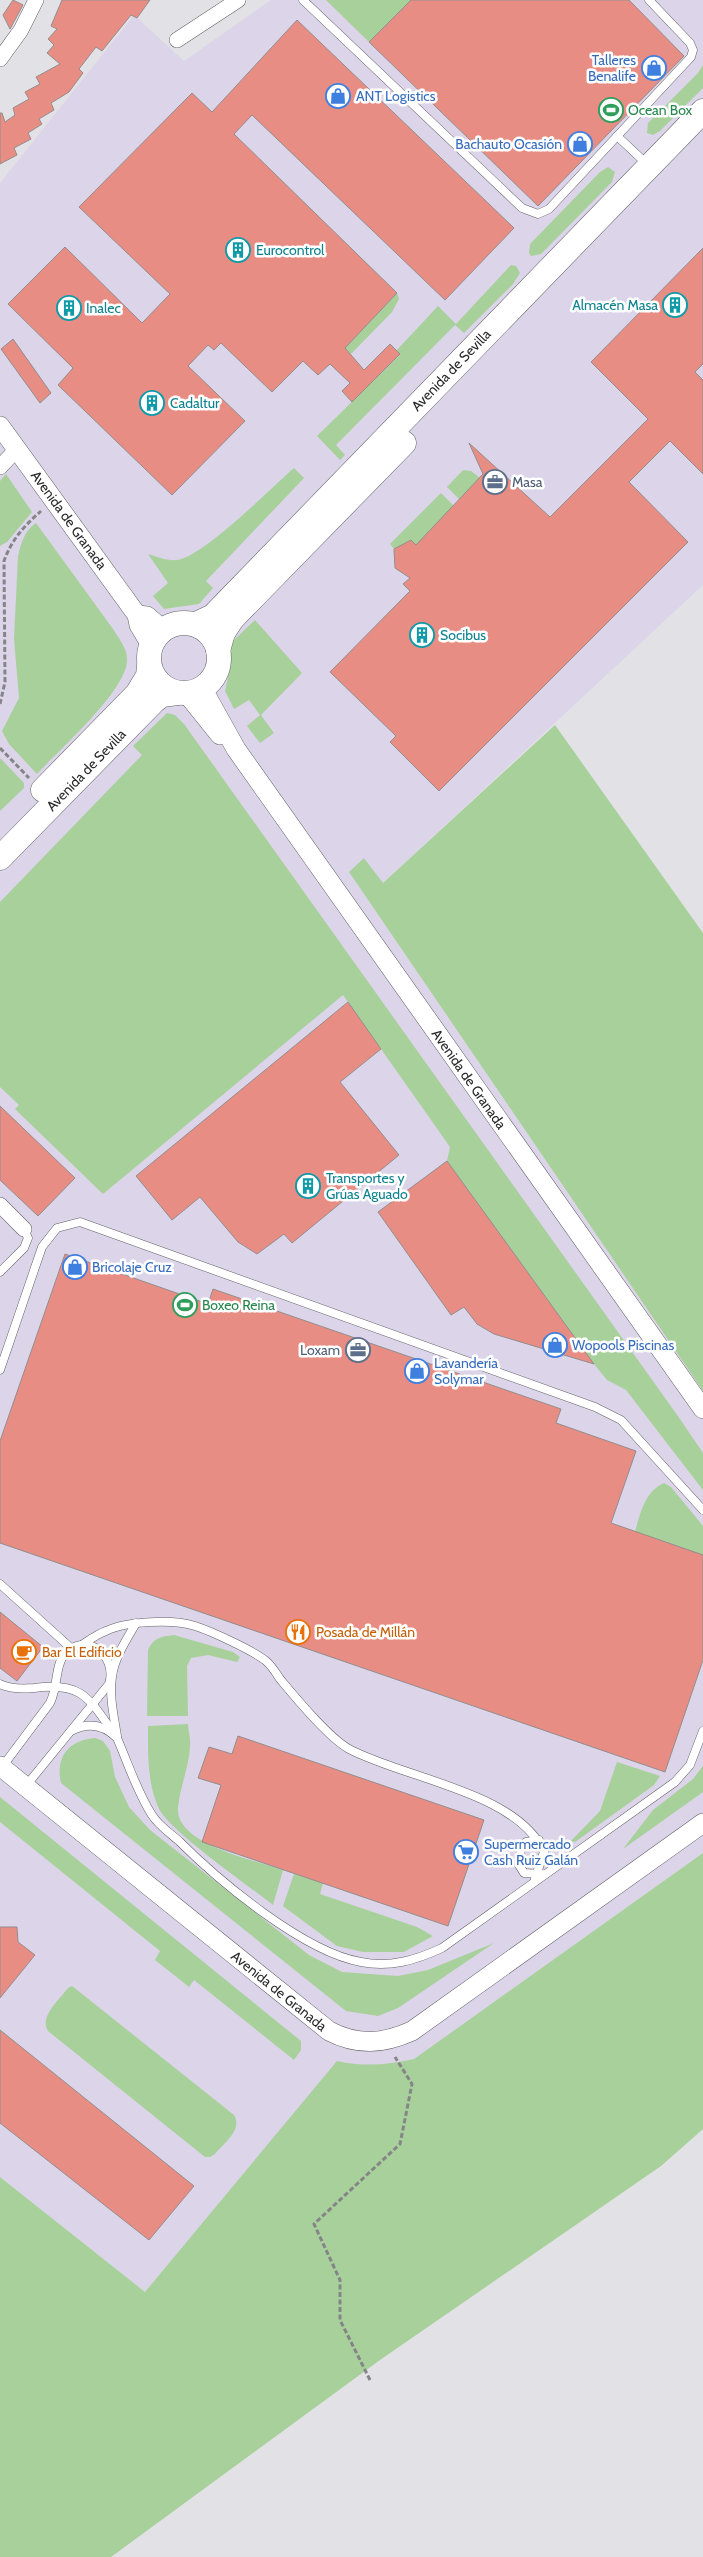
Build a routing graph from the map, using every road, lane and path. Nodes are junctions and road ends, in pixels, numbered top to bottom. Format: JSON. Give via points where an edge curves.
{"nodes":[{"id":1,"x":36,"y":0,"type":"edge"},
{"id":2,"x":238,"y":0,"type":"edge"},
{"id":3,"x":303,"y":0,"type":"edge"},
{"id":4,"x":649,"y":0,"type":"edge"},
{"id":5,"x":177,"y":40,"type":"dead end"},
{"id":6,"x":0,"y":59,"type":"edge"},
{"id":7,"x":703,"y":111,"type":"edge"},
{"id":8,"x":703,"y":134,"type":"edge"},
{"id":9,"x":618,"y":136,"type":"junction"},
{"id":10,"x":649,"y":166,"type":"junction"},
{"id":11,"x":0,"y":426,"type":"edge"},
{"id":12,"x":17,"y":449,"type":"junction"},
{"id":13,"x":0,"y":467,"type":"edge"},
{"id":14,"x":55,"y":499,"type":"junction"},
{"id":15,"x":196,"y":624,"type":"junction"},
{"id":16,"x":154,"y":647,"type":"junction"},
{"id":17,"x":218,"y":650,"type":"junction"},
{"id":18,"x":188,"y":692,"type":"junction"},
{"id":19,"x":0,"y":704,"type":"edge"},
{"id":20,"x":0,"y":748,"type":"edge"},
{"id":21,"x":42,"y":792,"type":"junction"},
{"id":22,"x":0,"y":835,"type":"edge"},
{"id":23,"x":0,"y":858,"type":"edge"},
{"id":24,"x":0,"y":1205,"type":"edge"},
{"id":25,"x":24,"y":1229,"type":"joint"},
{"id":26,"x":0,"y":1272,"type":"edge"},
{"id":27,"x":0,"y":1370,"type":"edge"},
{"id":28,"x":703,"y":1409,"type":"edge"},
{"id":29,"x":703,"y":1510,"type":"edge"},
{"id":30,"x":0,"y":1584,"type":"edge"},
{"id":31,"x":136,"y":1623,"type":"junction"},
{"id":32,"x":76,"y":1648,"type":"junction"},
{"id":33,"x":112,"y":1676,"type":"junction"},
{"id":34,"x":0,"y":1684,"type":"edge"},
{"id":35,"x":57,"y":1685,"type":"junction"},
{"id":36,"x":94,"y":1704,"type":"junction"},
{"id":37,"x":71,"y":1731,"type":"junction"},
{"id":38,"x":703,"y":1731,"type":"edge"},
{"id":39,"x":117,"y":1738,"type":"junction"},
{"id":40,"x":1,"y":1767,"type":"edge"},
{"id":41,"x":25,"y":1787,"type":"junction"},
{"id":42,"x":703,"y":1823,"type":"edge"},
{"id":43,"x":539,"y":1840,"type":"junction"},
{"id":44,"x":547,"y":1873,"type":"junction"},
{"id":45,"x":538,"y":1875,"type":"junction"},
{"id":46,"x":530,"y":1884,"type":"junction"},
{"id":47,"x":385,"y":2041,"type":"junction"},
{"id":48,"x":370,"y":2380,"type":"dead end"}],
"edges":[{"from":1,"to":6,"type":"street","via":[[21,30]]},
{"from":2,"to":5,"type":"street"},
{"from":3,"to":9,"type":"lane","via":[[527,212],[538,214],[549,209]]},
{"from":4,"to":9,"type":"lane","via":[[690,43],[692,53]]},
{"from":7,"to":10,"type":"main road","name":"Avenida de Sevilla"},
{"from":8,"to":17,"type":"main road","name":"Avenida de Sevilla","via":[[232,619]]},
{"from":9,"to":10,"type":"lane"},
{"from":10,"to":15,"type":"main road","name":"Avenida de Sevilla","via":[[213,616]]},
{"from":11,"to":12,"type":"street","name":"Avenida de Granada"},
{"from":12,"to":13,"type":"street"},
{"from":12,"to":14,"type":"street","name":"Avenida de Granada"},
{"from":14,"to":16,"type":"street","name":"Avenida de Granada","via":[[137,615],[147,616]]},
{"from":14,"to":19,"type":"path","via":[[18,533],[4,561],[5,682]]},
{"from":15,"to":16,"type":"main road","via":[[178,623]]},
{"from":15,"to":17,"type":"main road","via":[[210,634]]},
{"from":16,"to":18,"type":"main road","via":[[159,684]]},
{"from":16,"to":21,"type":"main road","name":"Avenida de Sevilla","via":[[148,676],[137,694]]},
{"from":17,"to":18,"type":"main road","via":[[217,670],[212,679]]},
{"from":18,"to":23,"type":"main road","name":"Avenida de Sevilla","via":[[162,695],[154,701]]},
{"from":18,"to":28,"type":"street","name":"Avenida de Granada","via":[[215,731],[236,749]]},
{"from":20,"to":21,"type":"path"},
{"from":21,"to":22,"type":"main road","name":"Avenida de Sevilla"},
{"from":24,"to":25,"type":"street"},
{"from":25,"to":26,"type":"lane","via":[[28,1238],[24,1248]]},
{"from":27,"to":29,"type":"lane","via":[[42,1247],[57,1228],[80,1222],[595,1407],[621,1420]]},
{"from":30,"to":32,"type":"lane"},
{"from":31,"to":32,"type":"lane","via":[[106,1630]]},
{"from":31,"to":33,"type":"lane","via":[[124,1642]]},
{"from":31,"to":43,"type":"lane","via":[[194,1626],[244,1648],[266,1661],[310,1713],[348,1748],[490,1802],[525,1824]]},
{"from":32,"to":33,"type":"lane","via":[[96,1648],[103,1653],[109,1660]]},
{"from":32,"to":35,"type":"lane","via":[[60,1661]]},
{"from":33,"to":36,"type":"lane"},
{"from":33,"to":39,"type":"lane"},
{"from":34,"to":35,"type":"lane","via":[[7,1688]]},
{"from":35,"to":36,"type":"lane","via":[[78,1691]]},
{"from":35,"to":40,"type":"lane","via":[[50,1702]]},
{"from":36,"to":37,"type":"lane"},
{"from":36,"to":39,"type":"lane"},
{"from":37,"to":39,"type":"lane","via":[[90,1725],[110,1731]]},
{"from":37,"to":41,"type":"lane"},
{"from":38,"to":44,"type":"lane","via":[[690,1765],[675,1782]]},
{"from":39,"to":46,"type":"lane","via":[[152,1816],[205,1866],[294,1934],[326,1952],[361,1962],[391,1965],[418,1960],[442,1948]]},
{"from":40,"to":41,"type":"street","name":"Avenida de Granada"},
{"from":41,"to":47,"type":"street","name":"Avenida de Granada","via":[[329,2031],[356,2041]]},
{"from":42,"to":47,"type":"street","name":"Avenida de Granada","via":[[412,2031]]},
{"from":43,"to":45,"type":"lane","via":[[544,1852]]},
{"from":43,"to":45,"type":"lane","via":[[526,1842],[519,1865],[524,1872]]},
{"from":44,"to":45,"type":"lane"},
{"from":44,"to":46,"type":"lane"},
{"from":45,"to":46,"type":"lane"},
{"from":47,"to":48,"type":"path","via":[[412,2084],[400,2144],[314,2224],[340,2280],[340,2320]]}]}
